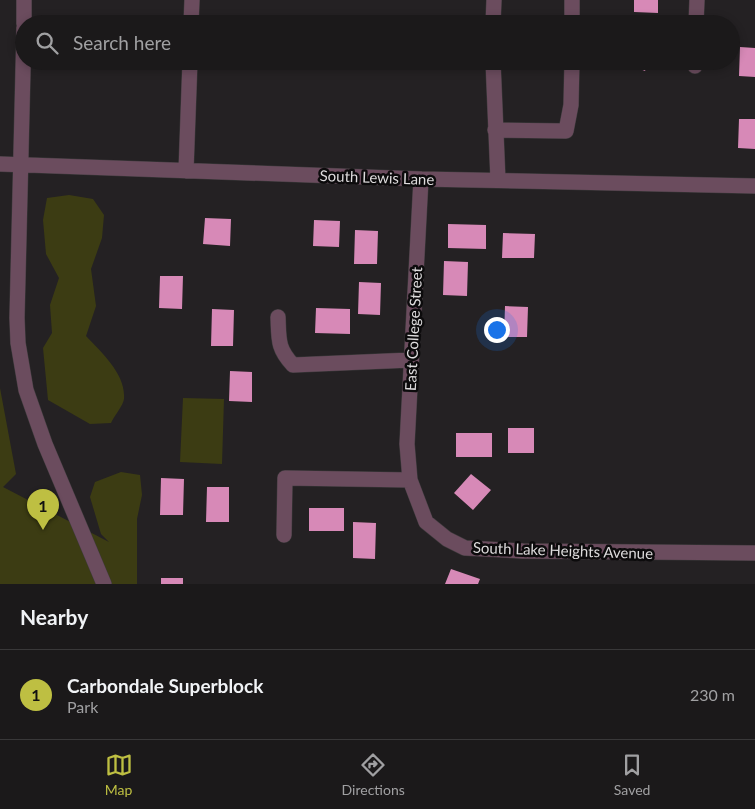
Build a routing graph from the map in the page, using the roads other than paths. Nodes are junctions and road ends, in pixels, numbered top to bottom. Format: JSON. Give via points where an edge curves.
{"nodes":[{"id":1,"x":24,"y":0,"type":"edge"},
{"id":2,"x":192,"y":0,"type":"edge"},
{"id":3,"x":494,"y":0,"type":"edge"},
{"id":4,"x":572,"y":0,"type":"edge"},
{"id":5,"x":697,"y":0,"type":"edge"},
{"id":6,"x":24,"y":15,"type":"edge"},
{"id":7,"x":191,"y":15,"type":"edge"},
{"id":8,"x":494,"y":15,"type":"edge"},
{"id":9,"x":572,"y":15,"type":"edge"},
{"id":10,"x":696,"y":15,"type":"edge"},
{"id":11,"x":23,"y":70,"type":"edge"},
{"id":12,"x":190,"y":70,"type":"edge"},
{"id":13,"x":494,"y":70,"type":"edge"},
{"id":14,"x":572,"y":70,"type":"edge"},
{"id":15,"x":495,"y":130,"type":"junction"},
{"id":16,"x":0,"y":164,"type":"edge"},
{"id":17,"x":21,"y":165,"type":"junction"},
{"id":18,"x":186,"y":171,"type":"junction"},
{"id":19,"x":421,"y":179,"type":"junction"},
{"id":20,"x":498,"y":180,"type":"junction"},
{"id":21,"x":755,"y":186,"type":"edge"},
{"id":22,"x":278,"y":318,"type":"dead end"},
{"id":23,"x":411,"y":360,"type":"junction"},
{"id":24,"x":410,"y":480,"type":"junction"},
{"id":25,"x":284,"y":535,"type":"dead end"},
{"id":26,"x":755,"y":553,"type":"edge"},
{"id":27,"x":104,"y":584,"type":"edge"}],
"edges":[{"from":1,"to":6,"type":"street"},
{"from":2,"to":7,"type":"street"},
{"from":3,"to":8,"type":"street"},
{"from":4,"to":9,"type":"street"},
{"from":5,"to":10,"type":"street"},
{"from":11,"to":17,"type":"street"},
{"from":12,"to":18,"type":"street"},
{"from":13,"to":15,"type":"street"},
{"from":14,"to":15,"type":"street","via":[[572,105],[566,131]]},
{"from":15,"to":20,"type":"street"},
{"from":16,"to":17,"type":"street","name":"South Lewis Lane"},
{"from":17,"to":18,"type":"street","name":"South Lewis Lane"},
{"from":17,"to":27,"type":"street","via":[[17,318],[20,365],[46,444]]},
{"from":18,"to":19,"type":"street","name":"South Lewis Lane"},
{"from":19,"to":20,"type":"street","name":"South Lewis Lane"},
{"from":19,"to":23,"type":"street","name":"East College Street"},
{"from":20,"to":21,"type":"street","name":"South Lewis Lane"},
{"from":22,"to":23,"type":"street","via":[[279,342],[293,365]]},
{"from":23,"to":24,"type":"street","name":"East College Street"},
{"from":24,"to":25,"type":"street","via":[[285,478]]},
{"from":24,"to":26,"type":"street","name":"South Lake Heights Avenue","via":[[426,522],[465,548]]}]}
